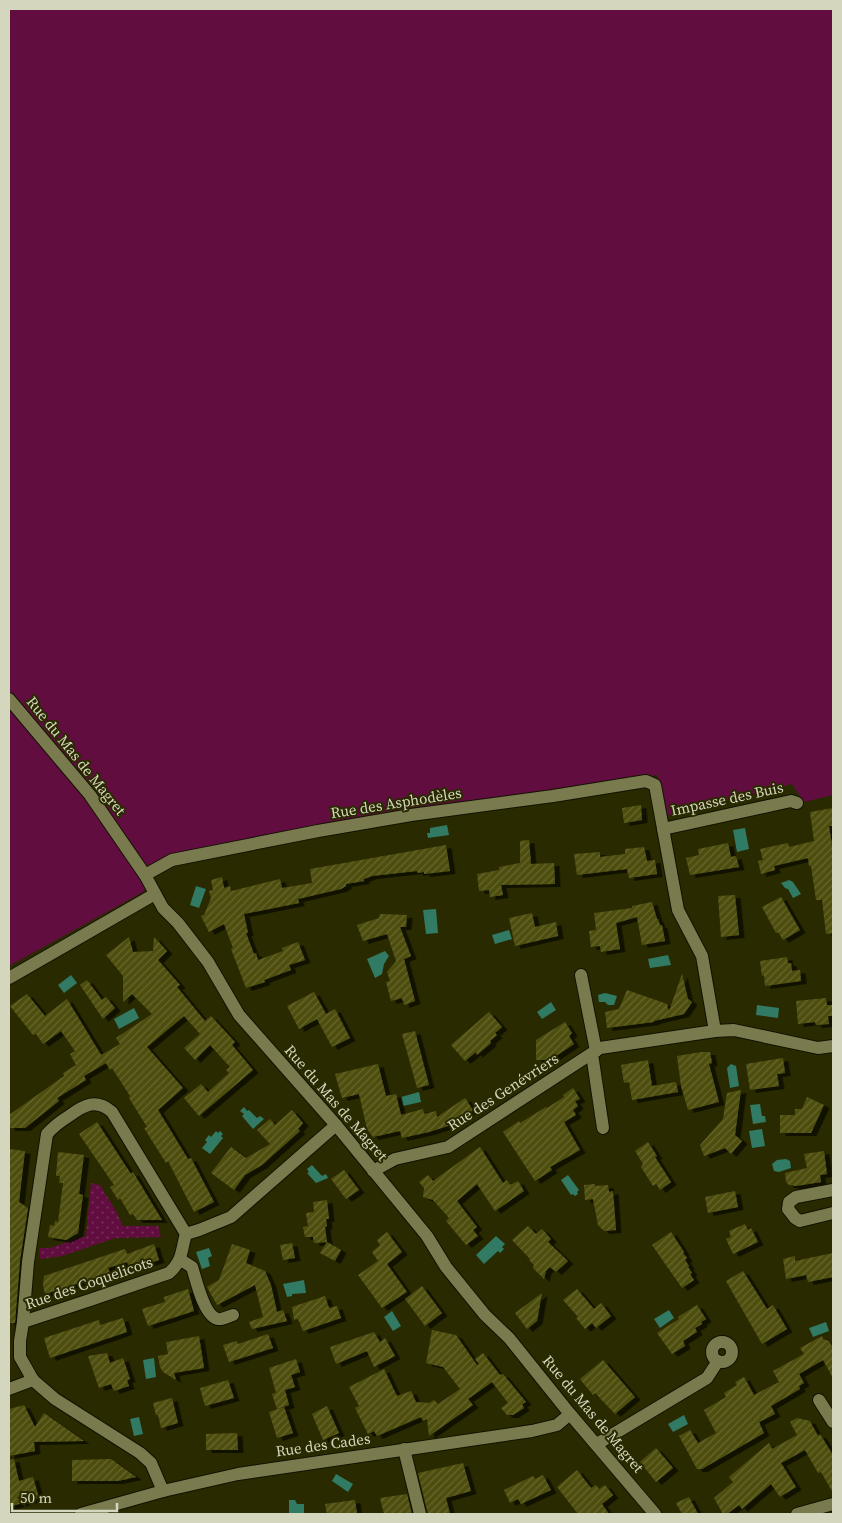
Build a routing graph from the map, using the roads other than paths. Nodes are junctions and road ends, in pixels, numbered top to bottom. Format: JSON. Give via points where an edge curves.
{"nodes":[{"id":1,"x":9,"y":699,"type":"edge"},
{"id":2,"x":797,"y":803,"type":"dead end"},
{"id":3,"x":663,"y":829,"type":"junction"},
{"id":4,"x":145,"y":876,"type":"junction"},
{"id":5,"x":155,"y":894,"type":"junction"},
{"id":6,"x":581,"y":974,"type":"dead end"},
{"id":7,"x":9,"y":978,"type":"edge"},
{"id":8,"x":715,"y":1031,"type":"junction"},
{"id":9,"x":833,"y":1046,"type":"edge"},
{"id":10,"x":594,"y":1052,"type":"junction"},
{"id":11,"x":336,"y":1125,"type":"junction"},
{"id":12,"x":603,"y":1128,"type":"dead end"},
{"id":13,"x":373,"y":1171,"type":"junction"},
{"id":14,"x":833,"y":1190,"type":"edge"},
{"id":15,"x":833,"y":1213,"type":"edge"},
{"id":16,"x":186,"y":1234,"type":"junction"},
{"id":17,"x":181,"y":1260,"type":"junction"},
{"id":18,"x":234,"y":1315,"type":"dead end"},
{"id":19,"x":22,"y":1322,"type":"junction"},
{"id":20,"x":718,"y":1361,"type":"dead end"},
{"id":21,"x":33,"y":1380,"type":"junction"},
{"id":22,"x":9,"y":1389,"type":"edge"},
{"id":23,"x":819,"y":1400,"type":"dead end"},
{"id":24,"x":570,"y":1414,"type":"junction"},
{"id":25,"x":833,"y":1422,"type":"edge"},
{"id":26,"x":597,"y":1444,"type":"junction"},
{"id":27,"x":404,"y":1449,"type":"junction"},
{"id":28,"x":163,"y":1491,"type":"junction"},
{"id":29,"x":833,"y":1504,"type":"edge"},
{"id":30,"x":81,"y":1514,"type":"edge"},
{"id":31,"x":420,"y":1514,"type":"edge"},
{"id":32,"x":655,"y":1514,"type":"edge"},
{"id":33,"x":797,"y":1514,"type":"edge"}],
"edges":[{"from":1,"to":4,"type":"street","name":"Rue du Mas de Magret","via":[[90,796]]},
{"from":2,"to":3,"type":"street","name":"Impasse des Buis","via":[[791,800]]},
{"from":3,"to":4,"type":"street","name":"Rue des Asphodèles","via":[[655,785],[646,781],[318,831],[172,860]]},
{"from":3,"to":8,"type":"street","via":[[678,910],[702,956]]},
{"from":4,"to":5,"type":"street","name":"Rue du Mas de Magret"},
{"from":5,"to":7,"type":"street"},
{"from":5,"to":11,"type":"street","name":"Rue du Mas de Magret","via":[[208,962],[239,1015]]},
{"from":6,"to":10,"type":"street"},
{"from":8,"to":9,"type":"street","name":"Rue des Genévriers","via":[[734,1030],[818,1048]]},
{"from":8,"to":10,"type":"street","name":"Rue des Genévriers","via":[[600,1048]]},
{"from":10,"to":12,"type":"street"},
{"from":10,"to":13,"type":"street","name":"Rue des Genévriers","via":[[448,1147],[395,1159]]},
{"from":11,"to":13,"type":"street","name":"Rue du Mas de Magret"},
{"from":11,"to":16,"type":"street","via":[[231,1217]]},
{"from":13,"to":24,"type":"street","name":"Rue du Mas de Magret","via":[[427,1236],[446,1267],[484,1315],[509,1338]]},
{"from":14,"to":15,"type":"street","via":[[796,1197],[788,1209],[800,1220]]},
{"from":16,"to":17,"type":"street"},
{"from":16,"to":19,"type":"street","via":[[112,1112],[99,1105],[83,1105],[47,1134]]},
{"from":17,"to":18,"type":"street","via":[[192,1267],[204,1306],[216,1319]]},
{"from":17,"to":19,"type":"street","name":"Rue des Coquelicots","via":[[170,1273]]},
{"from":19,"to":21,"type":"street","name":"Rue des Coquelicots","via":[[20,1357]]},
{"from":20,"to":26,"type":"street","via":[[707,1378]]},
{"from":21,"to":22,"type":"street"},
{"from":21,"to":28,"type":"street","name":"Rue des Coquelicots","via":[[55,1399],[151,1463]]},
{"from":23,"to":25,"type":"street"},
{"from":24,"to":26,"type":"street","name":"Rue du Mas de Magret"},
{"from":24,"to":27,"type":"street","name":"Rue des Cades","via":[[557,1425],[532,1431]]},
{"from":26,"to":32,"type":"street","name":"Rue du Mas de Magret"},
{"from":27,"to":28,"type":"street","name":"Rue des Cades","via":[[238,1474]]},
{"from":27,"to":31,"type":"street"},
{"from":28,"to":30,"type":"street","name":"Rue des Cades"},
{"from":29,"to":33,"type":"street"}]}
